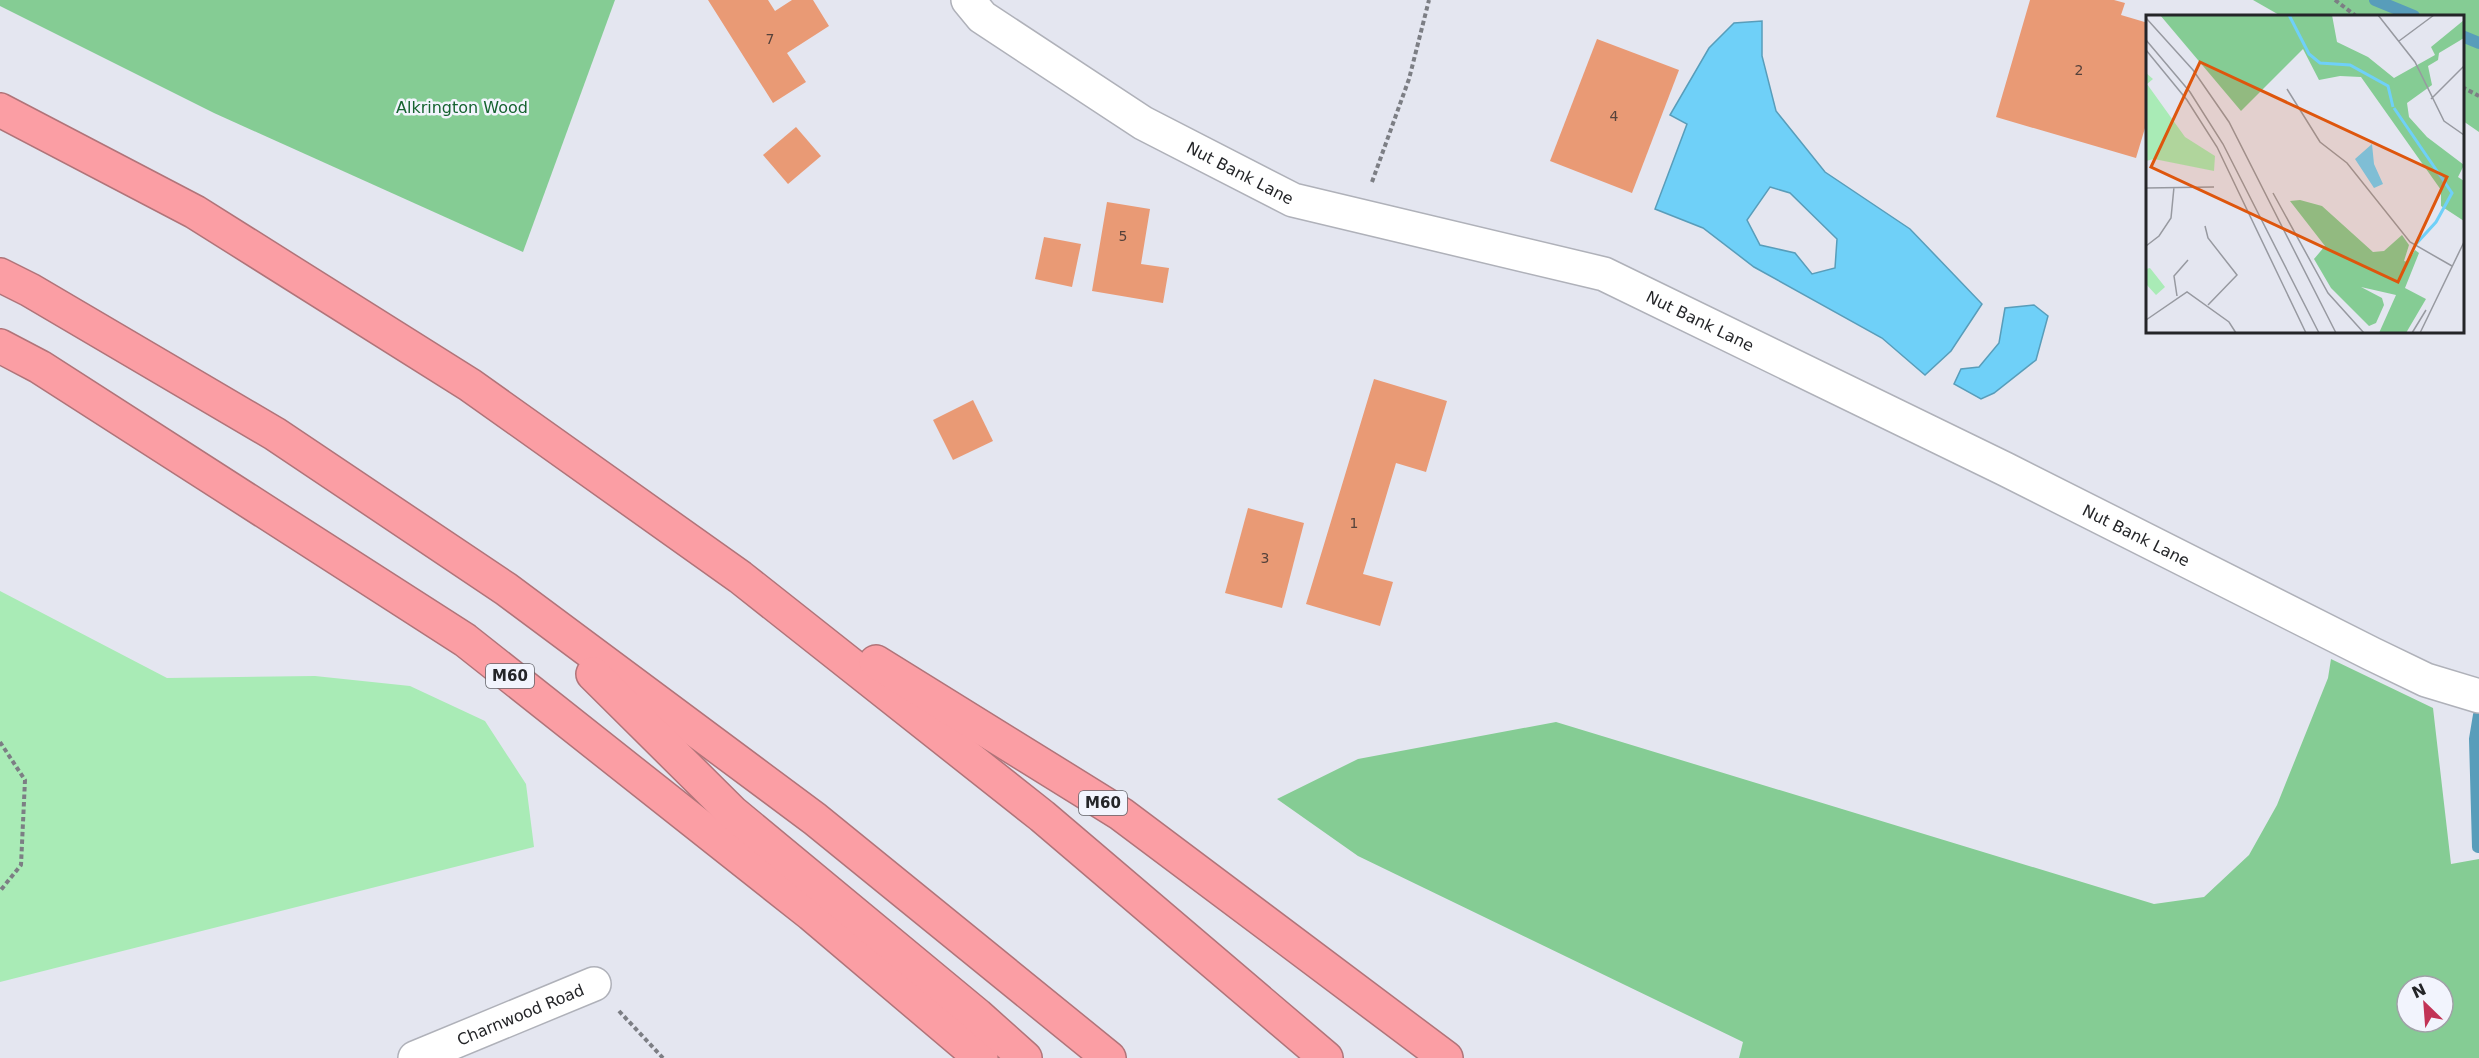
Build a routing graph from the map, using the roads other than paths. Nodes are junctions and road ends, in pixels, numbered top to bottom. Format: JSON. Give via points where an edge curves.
{"nodes":[{"id":1,"x":968,"y":0,"type":"edge"},
{"id":2,"x":0,"y":110,"type":"edge"},
{"id":3,"x":0,"y":275,"type":"edge"},
{"id":4,"x":0,"y":346,"type":"edge"},
{"id":5,"x":740,"y":577,"type":"junction"},
{"id":6,"x":506,"y":589,"type":"junction"},
{"id":7,"x":2479,"y":696,"type":"edge"},
{"id":8,"x":594,"y":984,"type":"road end"},
{"id":9,"x":415,"y":1058,"type":"edge"},
{"id":10,"x":981,"y":1058,"type":"edge"},
{"id":11,"x":1025,"y":1058,"type":"edge"},
{"id":12,"x":1109,"y":1058,"type":"edge"},
{"id":13,"x":1326,"y":1058,"type":"edge"},
{"id":14,"x":1446,"y":1058,"type":"edge"}],
"edges":[{"from":1,"to":7,"type":"street","name":"Nut Bank Lane","via":[[982,17],[1143,123],[1293,200],[1604,274],[2426,680]]},
{"from":2,"to":5,"type":"highway","number":"M60","via":[[195,212],[471,385]]},
{"from":3,"to":6,"type":"highway","via":[[275,434]]},
{"from":4,"to":10,"type":"highway","number":"M60","via":[[40,367],[465,640],[812,914]]},
{"from":5,"to":13,"type":"highway","number":"M60","via":[[1042,816]]},
{"from":5,"to":14,"type":"highway","number":"M60","via":[[1121,814]]},
{"from":6,"to":11,"type":"highway","via":[[732,812]]},
{"from":6,"to":12,"type":"highway","via":[[816,819]]},
{"from":8,"to":9,"type":"street","name":"Charnwood Road"}]}
